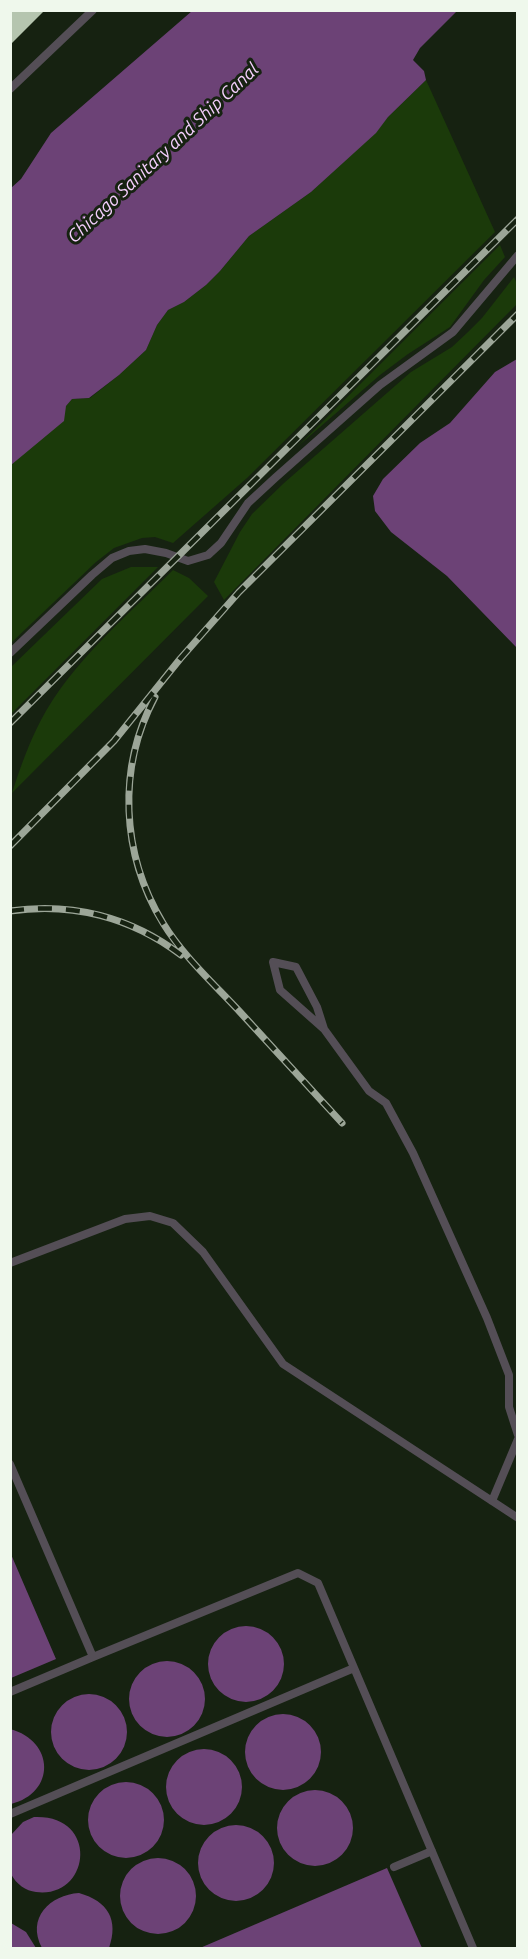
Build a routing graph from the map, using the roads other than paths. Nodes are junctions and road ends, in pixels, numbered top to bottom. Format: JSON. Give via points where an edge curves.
{"nodes":[{"id":1,"x":93,"y":10,"type":"edge"},
{"id":2,"x":10,"y":89,"type":"edge"},
{"id":3,"x":518,"y":255,"type":"edge"},
{"id":4,"x":10,"y":653,"type":"edge"},
{"id":5,"x":324,"y":1029,"type":"junction"},
{"id":6,"x":10,"y":1263,"type":"edge"},
{"id":7,"x":518,"y":1437,"type":"edge"},
{"id":8,"x":10,"y":1464,"type":"edge"},
{"id":9,"x":492,"y":1501,"type":"junction"},
{"id":10,"x":518,"y":1518,"type":"edge"},
{"id":11,"x":93,"y":1657,"type":"junction"},
{"id":12,"x":354,"y":1668,"type":"junction"},
{"id":13,"x":10,"y":1692,"type":"edge"},
{"id":14,"x":10,"y":1814,"type":"edge"},
{"id":15,"x":432,"y":1851,"type":"junction"},
{"id":16,"x":394,"y":1867,"type":"dead end"},
{"id":17,"x":473,"y":1948,"type":"edge"}],
"edges":[{"from":1,"to":2,"type":"lane"},
{"from":3,"to":4,"type":"lane","via":[[453,332],[380,385],[275,478],[248,503],[208,555],[188,561],[145,549],[112,558]]},
{"from":5,"to":5,"type":"lane","via":[[296,967],[273,962],[280,990]]},
{"from":5,"to":7,"type":"lane","via":[[369,1091],[386,1103],[413,1153],[509,1375],[510,1407]]},
{"from":6,"to":9,"type":"lane","via":[[125,1219],[150,1216],[173,1223],[203,1252],[283,1364]]},
{"from":7,"to":9,"type":"lane"},
{"from":8,"to":11,"type":"lane"},
{"from":9,"to":10,"type":"lane"},
{"from":11,"to":12,"type":"lane","via":[[298,1573],[318,1583]]},
{"from":11,"to":13,"type":"lane"},
{"from":12,"to":14,"type":"lane"},
{"from":12,"to":15,"type":"lane"},
{"from":15,"to":16,"type":"lane"},
{"from":15,"to":17,"type":"lane"}]}
